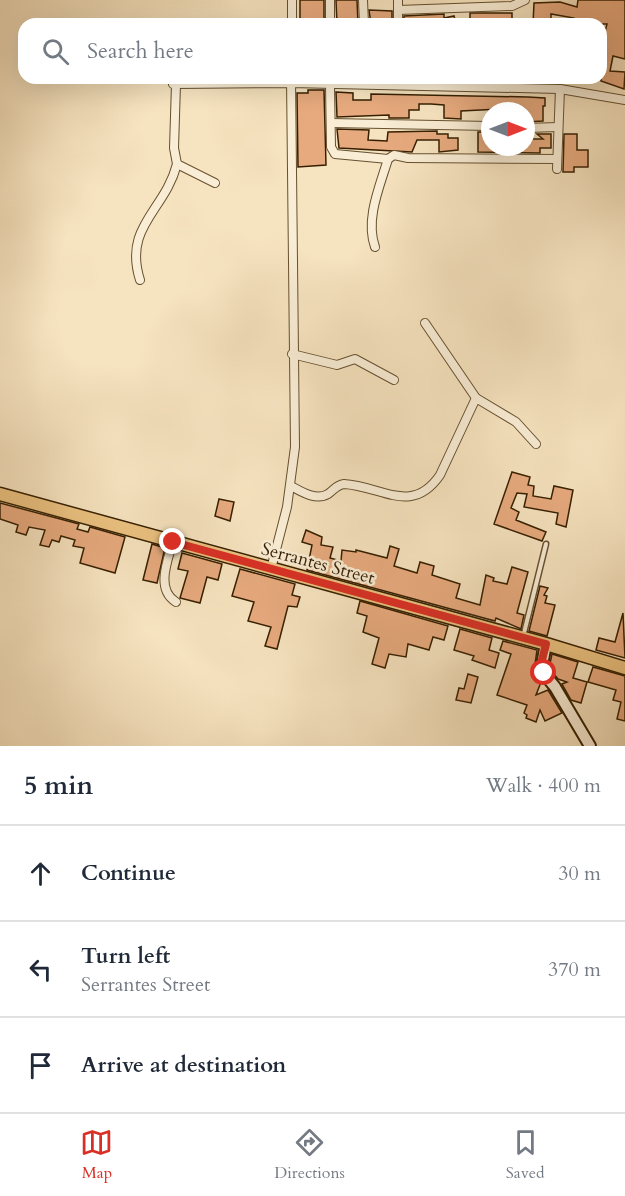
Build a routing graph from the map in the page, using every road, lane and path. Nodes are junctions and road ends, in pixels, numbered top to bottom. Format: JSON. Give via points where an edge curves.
{"nodes":[{"id":1,"x":292,"y":0,"type":"edge"},
{"id":2,"x":330,"y":0,"type":"edge"},
{"id":3,"x":363,"y":0,"type":"edge"},
{"id":4,"x":398,"y":0,"type":"edge"},
{"id":5,"x":525,"y":0,"type":"edge"},
{"id":6,"x":398,"y":10,"type":"junction"},
{"id":7,"x":292,"y":18,"type":"edge"},
{"id":8,"x":330,"y":18,"type":"edge"},
{"id":9,"x":364,"y":18,"type":"edge"},
{"id":10,"x":398,"y":18,"type":"edge"},
{"id":11,"x":174,"y":84,"type":"edge"},
{"id":12,"x":291,"y":84,"type":"edge"},
{"id":13,"x":320,"y":84,"type":"edge"},
{"id":14,"x":341,"y":84,"type":"edge"},
{"id":15,"x":420,"y":84,"type":"edge"},
{"id":16,"x":330,"y":85,"type":"junction"},
{"id":17,"x":560,"y":89,"type":"junction"},
{"id":18,"x":625,"y":100,"type":"edge"},
{"id":19,"x":331,"y":123,"type":"junction"},
{"id":20,"x":481,"y":126,"type":"edge"},
{"id":21,"x":558,"y":127,"type":"junction"},
{"id":22,"x":535,"y":128,"type":"edge"},
{"id":23,"x":388,"y":159,"type":"junction"},
{"id":24,"x":557,"y":159,"type":"junction"},
{"id":25,"x":177,"y":164,"type":"junction"},
{"id":26,"x":557,"y":169,"type":"dead end"},
{"id":27,"x":215,"y":183,"type":"dead end"},
{"id":28,"x":375,"y":247,"type":"dead end"},
{"id":29,"x":140,"y":280,"type":"dead end"},
{"id":30,"x":425,"y":323,"type":"dead end"},
{"id":31,"x":292,"y":354,"type":"junction"},
{"id":32,"x":394,"y":380,"type":"dead end"},
{"id":33,"x":476,"y":398,"type":"junction"},
{"id":34,"x":536,"y":444,"type":"dead end"},
{"id":35,"x":291,"y":486,"type":"junction"},
{"id":36,"x":0,"y":494,"type":"edge"},
{"id":37,"x":173,"y":542,"type":"junction"},
{"id":38,"x":546,"y":544,"type":"dead end"},
{"id":39,"x":271,"y":569,"type":"junction"},
{"id":40,"x":176,"y":602,"type":"dead end"},
{"id":41,"x":523,"y":638,"type":"junction"},
{"id":42,"x":546,"y":644,"type":"junction"},
{"id":43,"x":625,"y":668,"type":"edge"},
{"id":44,"x":590,"y":746,"type":"edge"}],
"edges":[{"from":1,"to":7,"type":"street"},
{"from":2,"to":8,"type":"street"},
{"from":3,"to":9,"type":"street"},
{"from":4,"to":6,"type":"street"},
{"from":5,"to":6,"type":"street","via":[[512,6]]},
{"from":6,"to":10,"type":"street"},
{"from":11,"to":25,"type":"street"},
{"from":12,"to":31,"type":"street"},
{"from":13,"to":16,"type":"street"},
{"from":14,"to":16,"type":"street"},
{"from":15,"to":17,"type":"street"},
{"from":16,"to":19,"type":"street"},
{"from":17,"to":18,"type":"street"},
{"from":17,"to":21,"type":"street"},
{"from":19,"to":20,"type":"street"},
{"from":19,"to":23,"type":"street","via":[[331,147],[335,154]]},
{"from":21,"to":22,"type":"street"},
{"from":21,"to":24,"type":"street"},
{"from":23,"to":24,"type":"street","via":[[394,155]]},
{"from":23,"to":28,"type":"street","via":[[373,212]]},
{"from":24,"to":26,"type":"street"},
{"from":25,"to":27,"type":"street"},
{"from":25,"to":29,"type":"street","via":[[171,184],[149,216],[135,248]]},
{"from":30,"to":33,"type":"street"},
{"from":31,"to":32,"type":"street","via":[[337,365],[355,359]]},
{"from":31,"to":35,"type":"street","via":[[295,447]]},
{"from":33,"to":34,"type":"street","via":[[516,422]]},
{"from":33,"to":35,"type":"street","via":[[440,475],[418,496],[344,484],[326,495],[313,496]]},
{"from":35,"to":39,"type":"street"},
{"from":36,"to":37,"type":"main road","name":"Serrantes Street"},
{"from":37,"to":39,"type":"main road","name":"Serrantes Street"},
{"from":37,"to":40,"type":"street","via":[[165,584],[166,594]]},
{"from":38,"to":41,"type":"lane"},
{"from":39,"to":41,"type":"main road","name":"Serrantes Street"},
{"from":41,"to":42,"type":"main road","name":"Serrantes Street"},
{"from":42,"to":43,"type":"main road","name":"Serrantes Street"},
{"from":42,"to":44,"type":"street","via":[[541,670]]}]}
